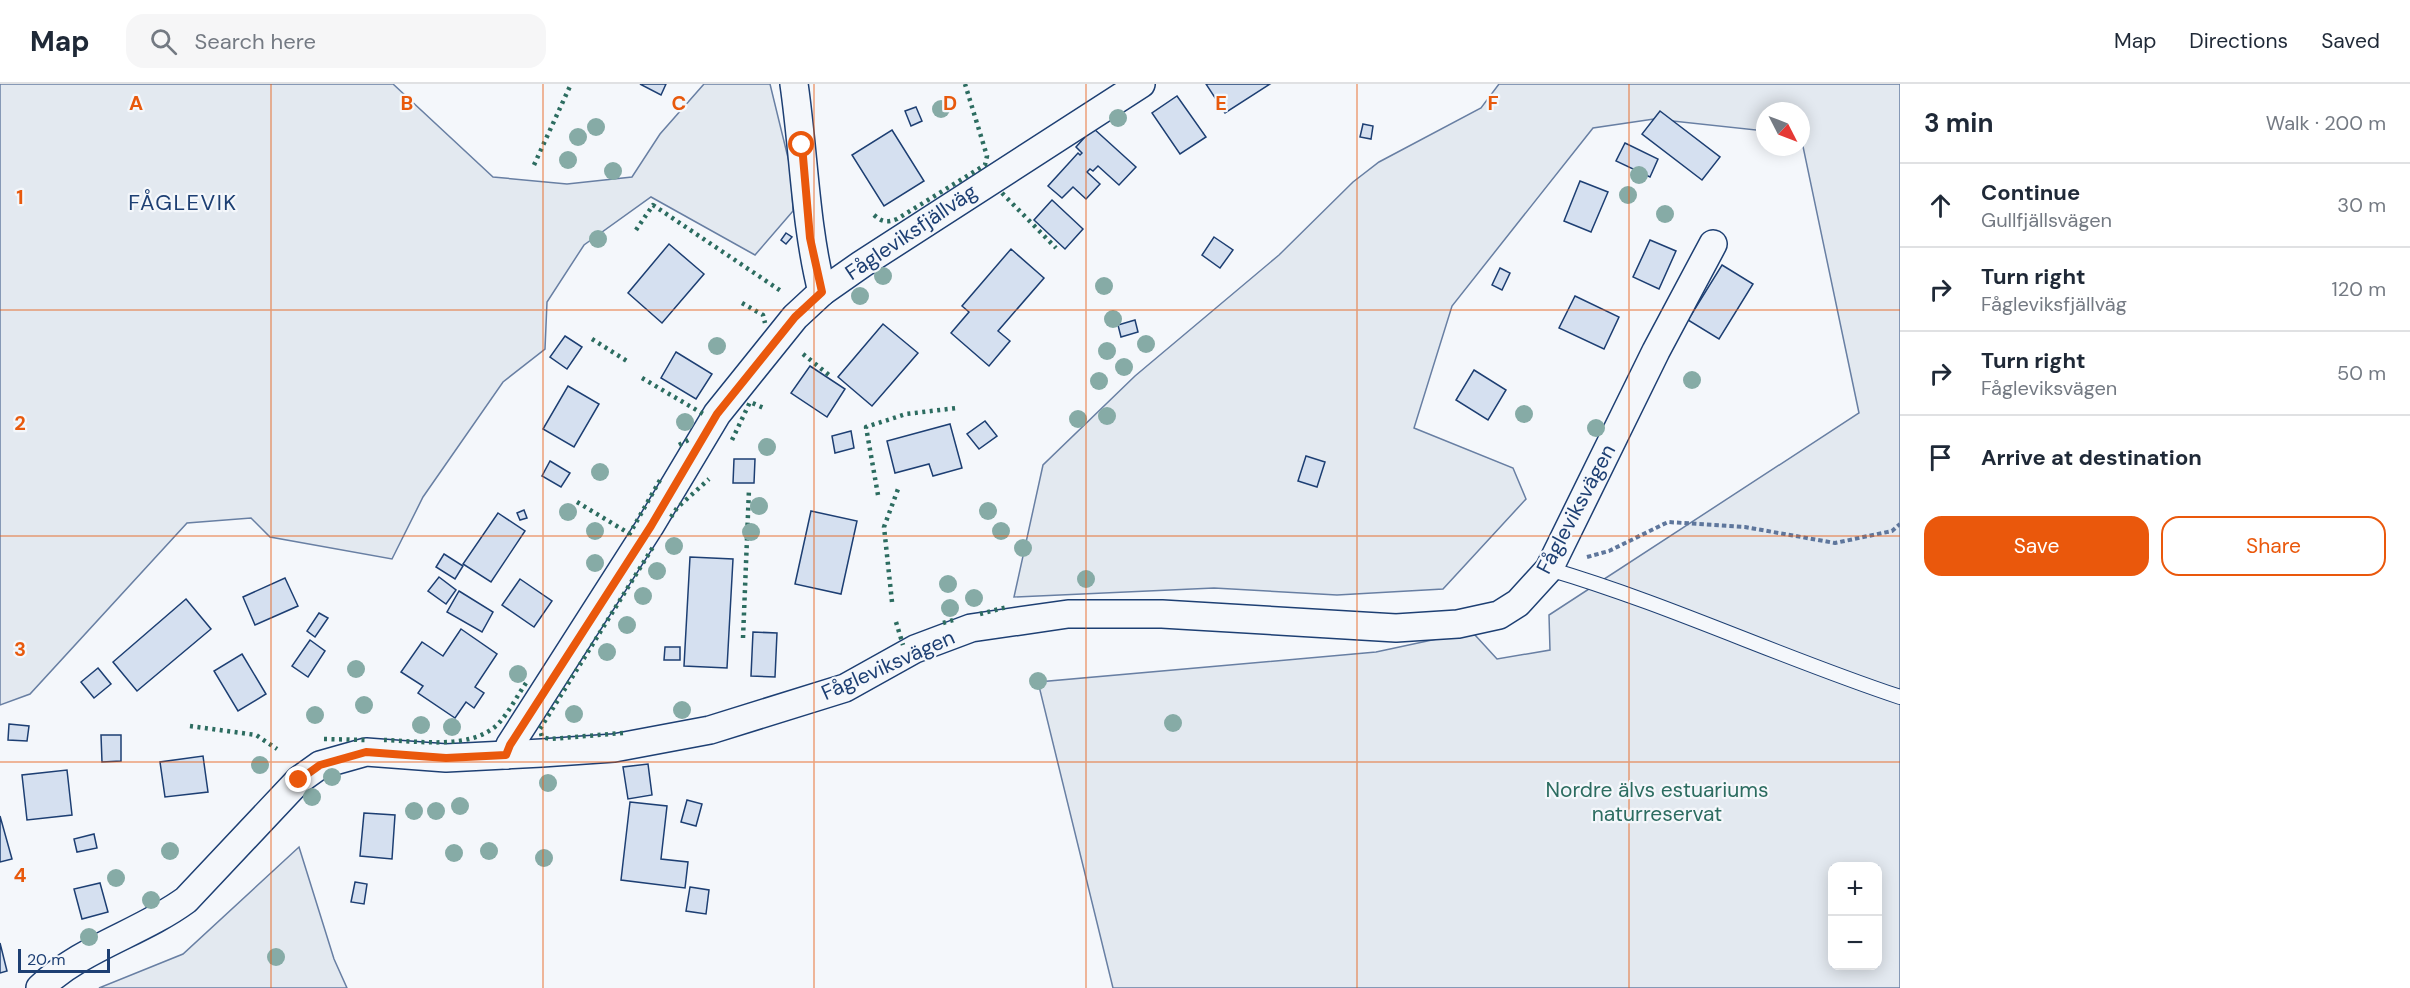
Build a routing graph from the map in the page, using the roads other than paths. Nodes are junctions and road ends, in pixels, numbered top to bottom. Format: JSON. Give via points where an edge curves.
{"nodes":[{"id":1,"x":794,"y":84,"type":"edge"},
{"id":2,"x":1141,"y":84,"type":"edge"},
{"id":3,"x":1713,"y":244,"type":"dead end"},
{"id":4,"x":822,"y":292,"type":"junction"},
{"id":5,"x":1549,"y":569,"type":"junction"},
{"id":6,"x":1900,"y":696,"type":"edge"},
{"id":7,"x":506,"y":755,"type":"junction"},
{"id":8,"x":40,"y":988,"type":"edge"}],
"edges":[{"from":1,"to":4,"type":"street","via":[[810,238]]},
{"from":2,"to":4,"type":"street","name":"Fågleviksfjällväg"},
{"from":3,"to":5,"type":"street","name":"Fågleviksvägen"},
{"from":4,"to":7,"type":"street","name":"Fågleviksfjällväg","via":[[795,317],[717,414]]},
{"from":5,"to":6,"type":"lane"},
{"from":5,"to":7,"type":"street","name":"Fågleviksvägen","via":[[1518,603],[1499,615],[1458,624],[1396,628],[1162,614],[1068,614],[971,628],[915,650],[844,688],[710,730],[614,748]]},
{"from":7,"to":8,"type":"street","name":"Fågleviksvägen","via":[[446,758],[366,752],[320,765],[299,780],[186,900],[76,962]]}]}
